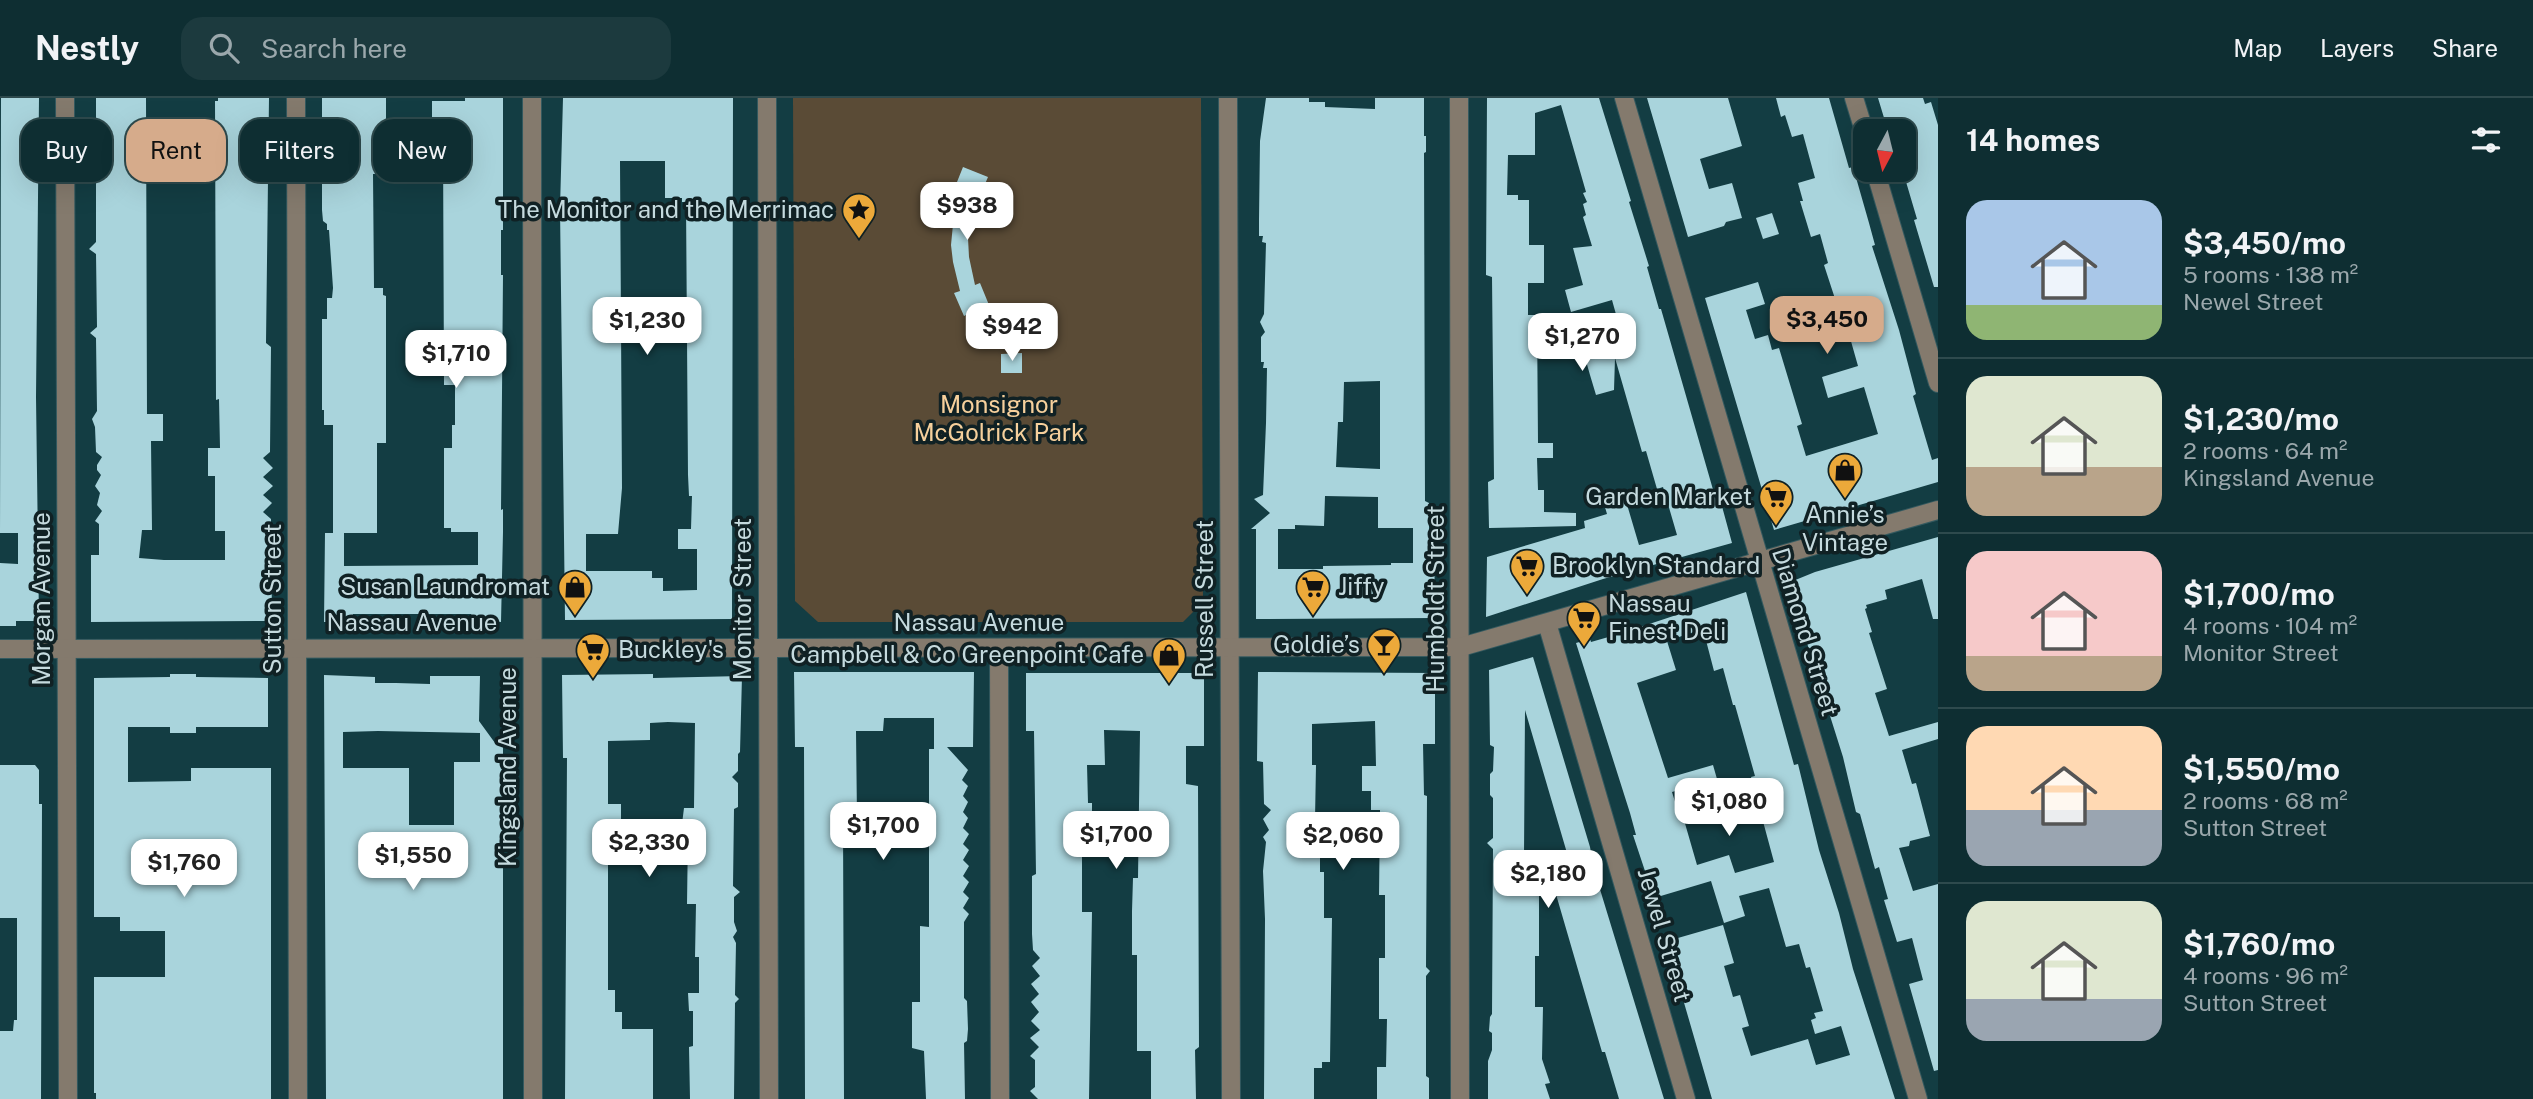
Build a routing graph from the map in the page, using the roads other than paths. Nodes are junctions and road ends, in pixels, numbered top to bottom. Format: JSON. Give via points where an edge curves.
{"nodes":[{"id":1,"x":65,"y":98,"type":"edge"},
{"id":2,"x":296,"y":98,"type":"edge"},
{"id":3,"x":532,"y":98,"type":"edge"},
{"id":4,"x":766,"y":98,"type":"edge"},
{"id":5,"x":1228,"y":98,"type":"edge"},
{"id":6,"x":1459,"y":98,"type":"edge"},
{"id":7,"x":1624,"y":98,"type":"edge"},
{"id":8,"x":1854,"y":98,"type":"edge"},
{"id":9,"x":1860,"y":119,"type":"edge"},
{"id":10,"x":1879,"y":182,"type":"edge"},
{"id":11,"x":1938,"y":383,"type":"edge"},
{"id":12,"x":1938,"y":510,"type":"edge"},
{"id":13,"x":1759,"y":563,"type":"junction"},
{"id":14,"x":1547,"y":623,"type":"junction"},
{"id":15,"x":1229,"y":646,"type":"junction"},
{"id":16,"x":533,"y":647,"type":"junction"},
{"id":17,"x":768,"y":647,"type":"junction"},
{"id":18,"x":1461,"y":647,"type":"junction"},
{"id":19,"x":297,"y":648,"type":"junction"},
{"id":20,"x":999,"y":648,"type":"junction"},
{"id":21,"x":0,"y":649,"type":"edge"},
{"id":22,"x":66,"y":649,"type":"junction"},
{"id":23,"x":68,"y":1099,"type":"edge"},
{"id":24,"x":298,"y":1099,"type":"edge"},
{"id":25,"x":533,"y":1099,"type":"edge"},
{"id":26,"x":769,"y":1099,"type":"edge"},
{"id":27,"x":999,"y":1099,"type":"edge"},
{"id":28,"x":1231,"y":1099,"type":"edge"},
{"id":29,"x":1460,"y":1099,"type":"edge"},
{"id":30,"x":1686,"y":1099,"type":"edge"},
{"id":31,"x":1918,"y":1099,"type":"edge"}],
"edges":[{"from":1,"to":22,"type":"street","name":"Morgan Avenue"},
{"from":2,"to":19,"type":"street","name":"Sutton Street"},
{"from":3,"to":16,"type":"street","name":"Kingsland Avenue"},
{"from":4,"to":17,"type":"street","name":"Monitor Street"},
{"from":5,"to":15,"type":"street","name":"Russell Street"},
{"from":6,"to":18,"type":"street","name":"Humboldt Street"},
{"from":7,"to":13,"type":"street","name":"Diamond Street"},
{"from":8,"to":9,"type":"street"},
{"from":10,"to":11,"type":"street"},
{"from":12,"to":13,"type":"street","name":"Nassau Avenue"},
{"from":13,"to":14,"type":"street","name":"Nassau Avenue"},
{"from":13,"to":31,"type":"street","name":"Diamond Street"},
{"from":14,"to":18,"type":"street","name":"Nassau Avenue"},
{"from":14,"to":30,"type":"street","name":"Jewel Street"},
{"from":15,"to":18,"type":"street","name":"Nassau Avenue"},
{"from":15,"to":20,"type":"street","name":"Nassau Avenue"},
{"from":15,"to":28,"type":"street","name":"Russell Street"},
{"from":16,"to":17,"type":"street","name":"Nassau Avenue"},
{"from":16,"to":19,"type":"street","name":"Nassau Avenue"},
{"from":16,"to":25,"type":"street","name":"Kingsland Avenue"},
{"from":17,"to":20,"type":"street","name":"Nassau Avenue"},
{"from":17,"to":26,"type":"street","name":"Monitor Street"},
{"from":18,"to":29,"type":"street","name":"Humboldt Street"},
{"from":19,"to":22,"type":"street","name":"Nassau Avenue"},
{"from":19,"to":24,"type":"street","name":"Sutton Street"},
{"from":20,"to":27,"type":"street"},
{"from":21,"to":22,"type":"street","name":"Nassau Avenue"},
{"from":22,"to":23,"type":"street","name":"Morgan Avenue"}]}
